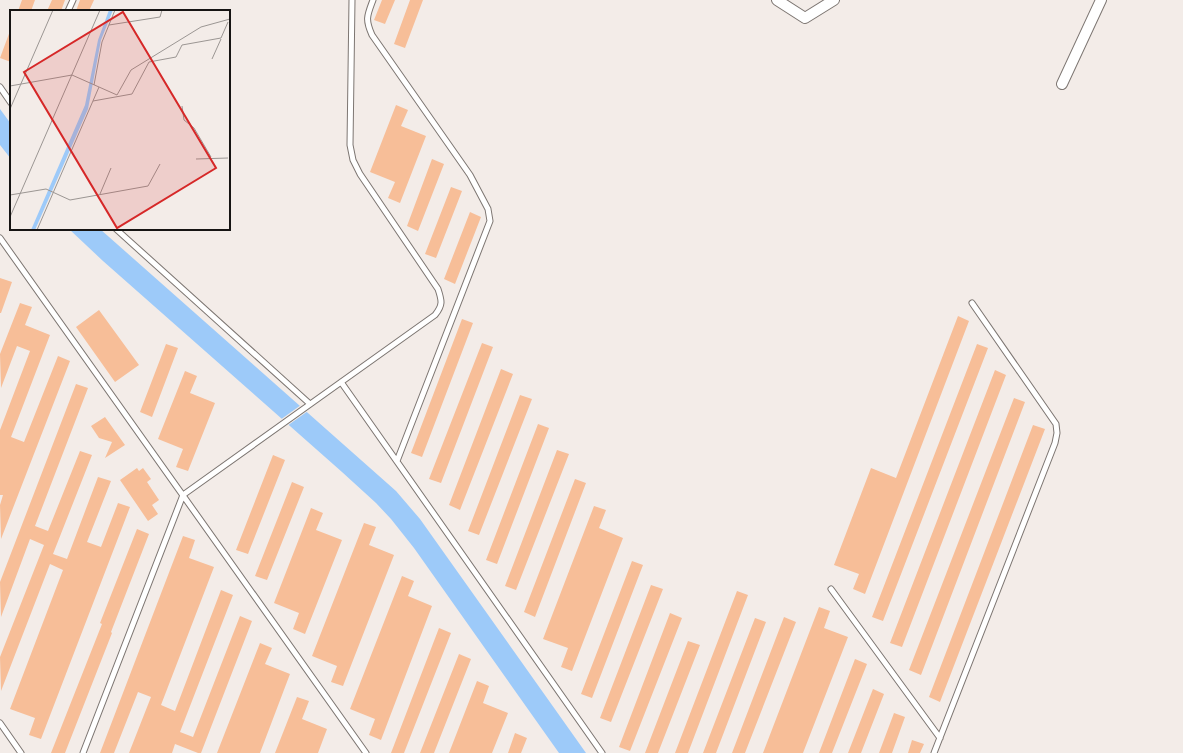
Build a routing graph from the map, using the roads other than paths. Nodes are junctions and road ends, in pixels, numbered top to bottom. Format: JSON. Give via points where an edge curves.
{"nodes":[{"id":1,"x":73,"y":0,"type":"edge"},
{"id":2,"x":352,"y":0,"type":"edge"},
{"id":3,"x":373,"y":0,"type":"edge"},
{"id":4,"x":777,"y":0,"type":"edge"},
{"id":5,"x":834,"y":0,"type":"edge"},
{"id":6,"x":1101,"y":0,"type":"edge"},
{"id":7,"x":68,"y":10,"type":"edge"},
{"id":8,"x":1062,"y":84,"type":"dead end"},
{"id":9,"x":0,"y":87,"type":"edge"},
{"id":10,"x":10,"y":102,"type":"edge"},
{"id":11,"x":117,"y":230,"type":"edge"},
{"id":12,"x":0,"y":238,"type":"edge"},
{"id":13,"x":972,"y":303,"type":"dead end"},
{"id":14,"x":341,"y":382,"type":"junction"},
{"id":15,"x":310,"y":404,"type":"junction"},
{"id":16,"x":397,"y":462,"type":"junction"},
{"id":17,"x":183,"y":495,"type":"junction"},
{"id":18,"x":831,"y":589,"type":"dead end"},
{"id":19,"x":0,"y":723,"type":"edge"},
{"id":20,"x":940,"y":738,"type":"junction"},
{"id":21,"x":21,"y":753,"type":"edge"},
{"id":22,"x":83,"y":753,"type":"edge"},
{"id":23,"x":366,"y":753,"type":"edge"},
{"id":24,"x":602,"y":753,"type":"edge"},
{"id":25,"x":934,"y":753,"type":"edge"}],
"edges":[{"from":1,"to":7,"type":"lane"},
{"from":2,"to":14,"type":"lane","via":[[352,160],[438,289],[442,299],[441,308],[435,315]]},
{"from":3,"to":16,"type":"lane","via":[[367,24],[372,35],[470,175],[488,209],[490,222]]},
{"from":4,"to":5,"type":"street","via":[[805,18]]},
{"from":6,"to":8,"type":"street"},
{"from":9,"to":10,"type":"lane"},
{"from":11,"to":15,"type":"lane"},
{"from":12,"to":17,"type":"lane"},
{"from":13,"to":20,"type":"lane","via":[[1056,424],[1057,434]]},
{"from":14,"to":15,"type":"lane"},
{"from":14,"to":16,"type":"lane"},
{"from":15,"to":17,"type":"lane"},
{"from":16,"to":24,"type":"lane"},
{"from":17,"to":22,"type":"lane"},
{"from":17,"to":23,"type":"lane"},
{"from":18,"to":20,"type":"lane"},
{"from":19,"to":21,"type":"lane"},
{"from":20,"to":25,"type":"lane"}]}
